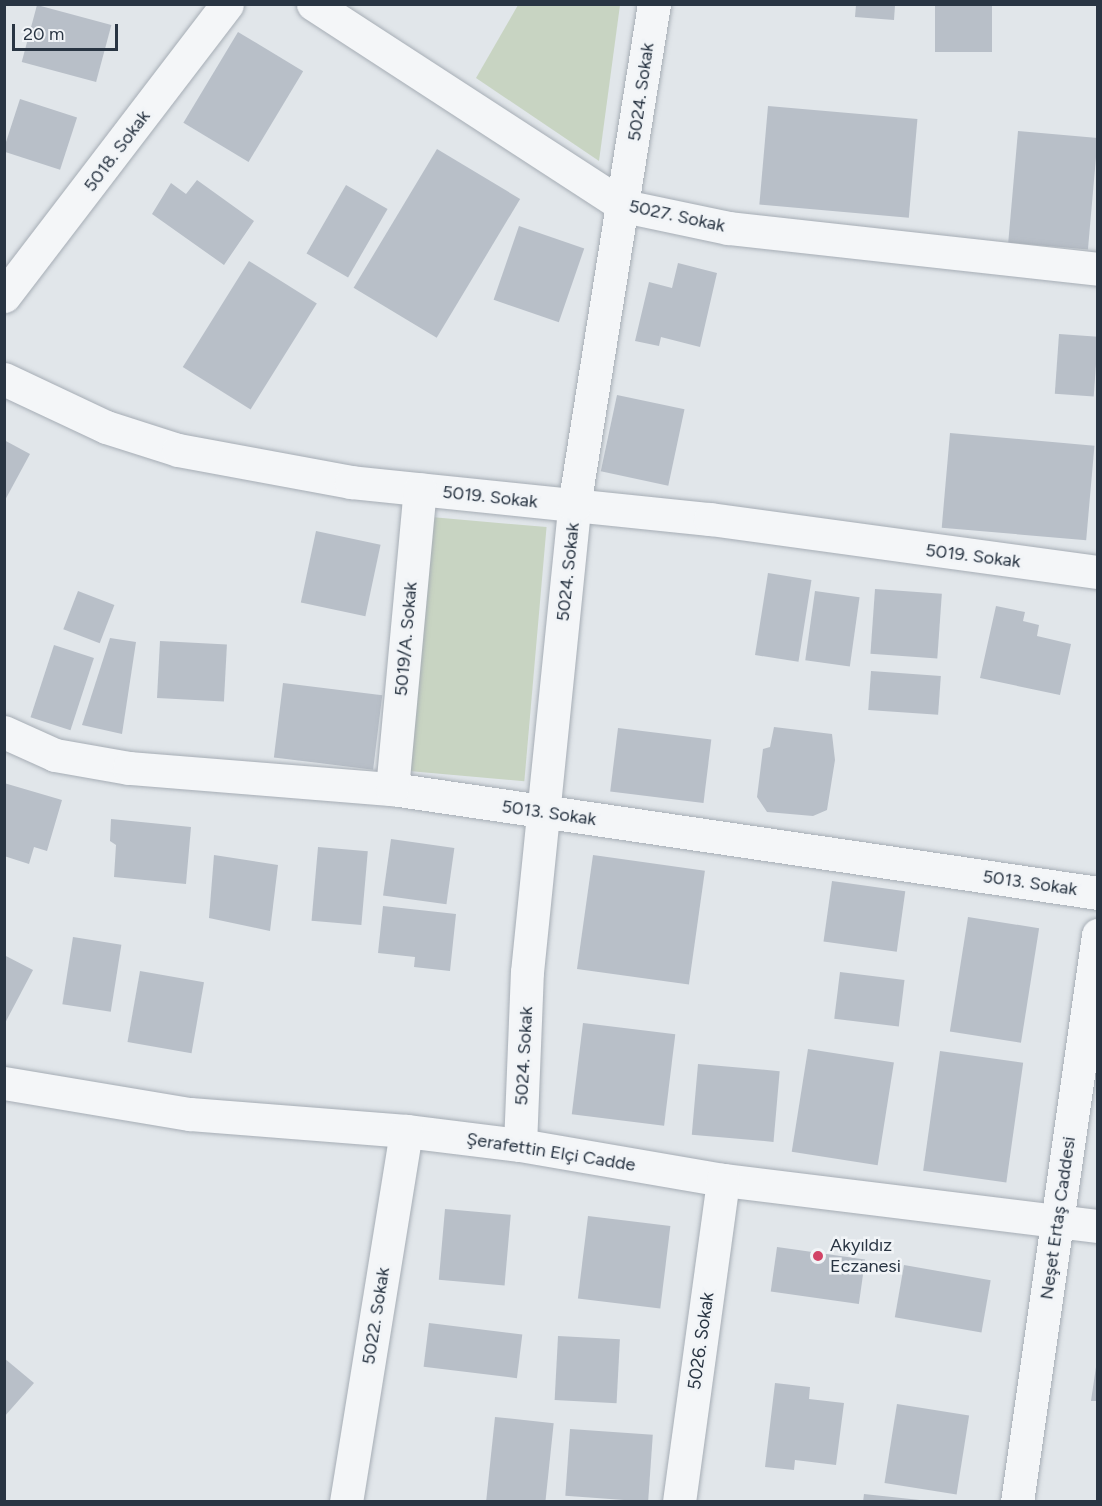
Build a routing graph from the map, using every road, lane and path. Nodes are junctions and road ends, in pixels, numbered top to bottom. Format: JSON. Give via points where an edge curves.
{"nodes":[{"id":1,"x":227,"y":4,"type":"edge"},
{"id":2,"x":313,"y":4,"type":"edge"},
{"id":3,"x":654,"y":4,"type":"edge"},
{"id":4,"x":624,"y":206,"type":"junction"},
{"id":5,"x":1098,"y":269,"type":"edge"},
{"id":6,"x":4,"y":296,"type":"edge"},
{"id":7,"x":4,"y":379,"type":"edge"},
{"id":8,"x":420,"y":489,"type":"junction"},
{"id":9,"x":574,"y":506,"type":"junction"},
{"id":10,"x":1098,"y":572,"type":"edge"},
{"id":11,"x":4,"y":732,"type":"edge"},
{"id":12,"x":392,"y":789,"type":"junction"},
{"id":13,"x":544,"y":813,"type":"junction"},
{"id":14,"x":1098,"y":893,"type":"edge"},
{"id":15,"x":1098,"y":935,"type":"edge"},
{"id":16,"x":4,"y":1083,"type":"edge"},
{"id":17,"x":406,"y":1131,"type":"junction"},
{"id":18,"x":520,"y":1145,"type":"junction"},
{"id":19,"x":723,"y":1180,"type":"junction"},
{"id":20,"x":1057,"y":1223,"type":"junction"},
{"id":21,"x":1098,"y":1226,"type":"edge"},
{"id":22,"x":346,"y":1502,"type":"edge"},
{"id":23,"x":679,"y":1502,"type":"edge"},
{"id":24,"x":1017,"y":1502,"type":"edge"}],
"edges":[{"from":1,"to":6,"type":"street","name":"5018. Sokak"},
{"from":2,"to":4,"type":"street","name":"5027. Sokak"},
{"from":3,"to":4,"type":"street","name":"5024. Sokak"},
{"from":4,"to":5,"type":"street","name":"5027. Sokak","via":[[728,228]]},
{"from":4,"to":9,"type":"street","name":"5024. Sokak"},
{"from":7,"to":8,"type":"street","name":"5019. Sokak","via":[[106,427],[178,450],[351,482]]},
{"from":8,"to":9,"type":"street","name":"5019. Sokak"},
{"from":8,"to":12,"type":"street","name":"5019/A. Sokak"},
{"from":9,"to":10,"type":"street","name":"5019. Sokak","via":[[710,519]]},
{"from":9,"to":13,"type":"street","name":"5024. Sokak"},
{"from":11,"to":12,"type":"street","name":"5013. Sokak","via":[[56,755],[129,768]]},
{"from":12,"to":13,"type":"street","name":"5013. Sokak"},
{"from":13,"to":14,"type":"street","name":"5013. Sokak"},
{"from":13,"to":18,"type":"street","name":"5024. Sokak","via":[[527,972]]},
{"from":15,"to":20,"type":"street","name":"Neşet Ertaş Caddesi"},
{"from":16,"to":17,"type":"street","name":"Şerafettin Elçi Cadde","via":[[190,1114]]},
{"from":17,"to":18,"type":"street","name":"Şerafettin Elçi Cadde"},
{"from":17,"to":22,"type":"street","name":"5022. Sokak"},
{"from":18,"to":19,"type":"street","name":"Şerafettin Elçi Cadde"},
{"from":19,"to":20,"type":"street","name":"Şerafettin Elçi Cadde"},
{"from":19,"to":23,"type":"street","name":"5026. Sokak"},
{"from":20,"to":21,"type":"street","name":"Şerafettin Elçi Cadde"},
{"from":20,"to":24,"type":"street","name":"Neşet Ertaş Caddesi"}]}
